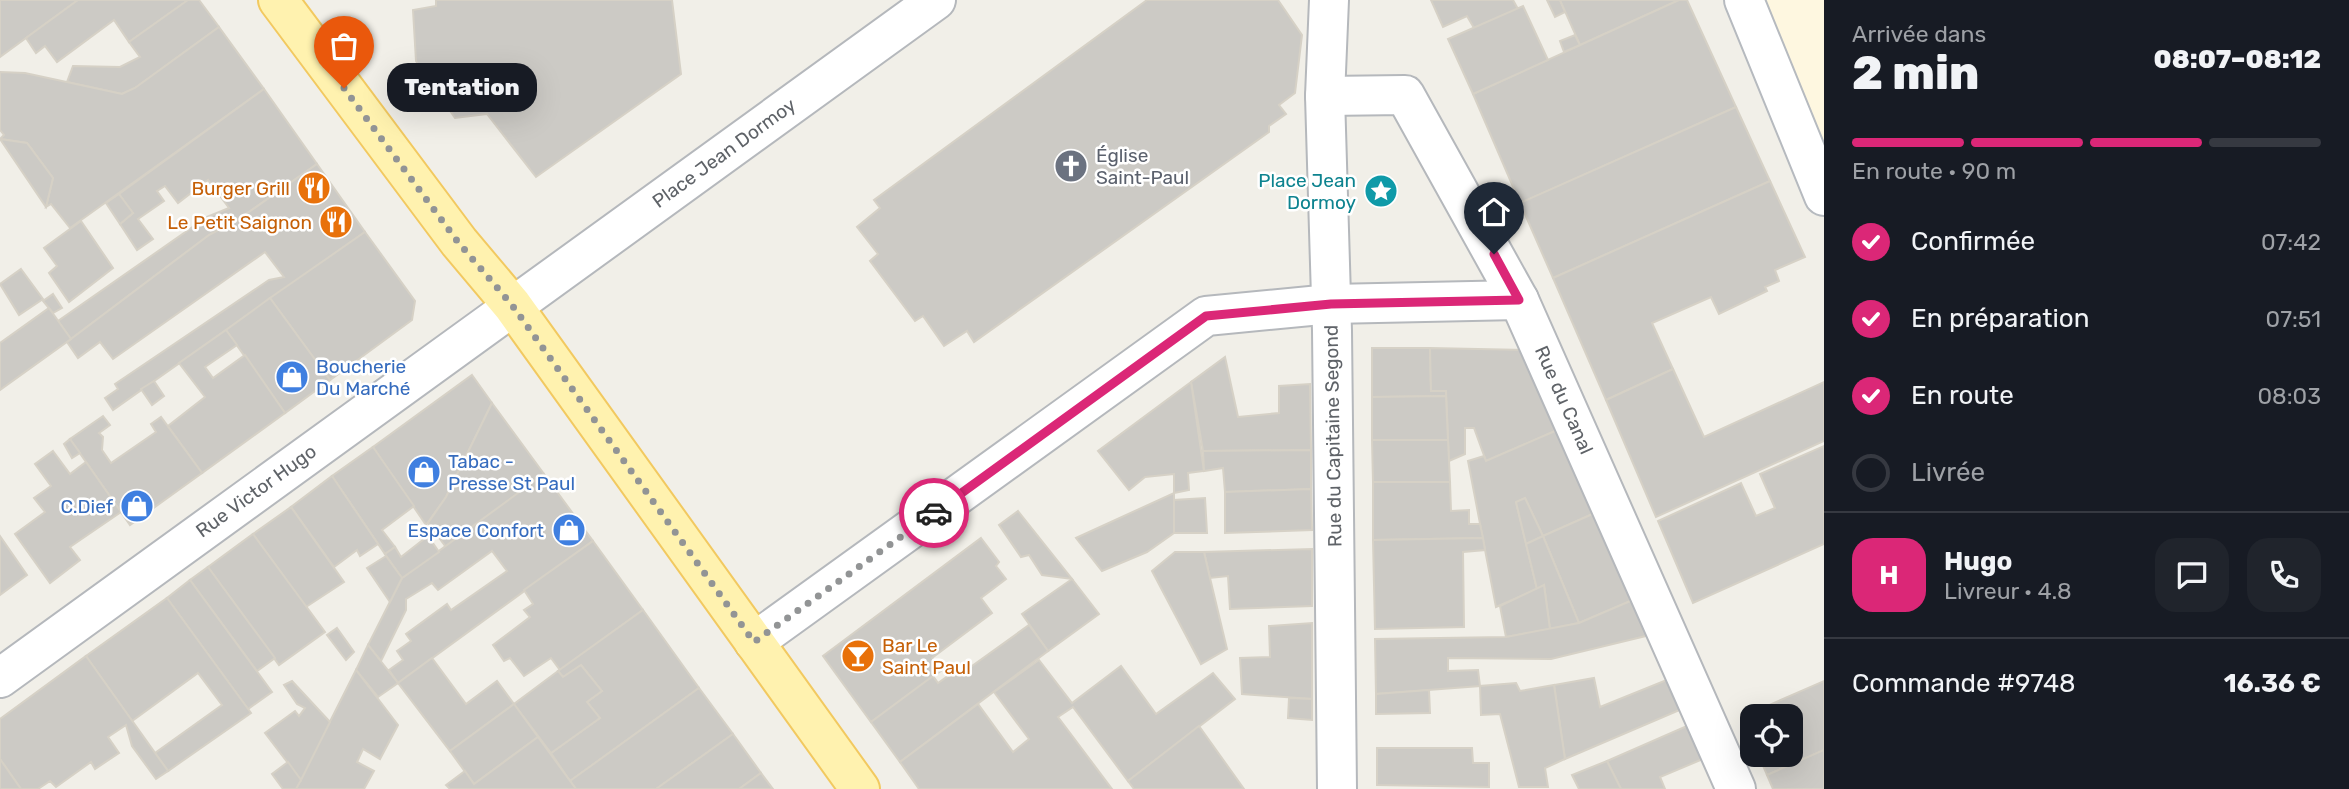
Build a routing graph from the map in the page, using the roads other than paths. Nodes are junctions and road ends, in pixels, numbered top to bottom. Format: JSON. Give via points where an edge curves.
{"nodes":[{"id":1,"x":278,"y":0,"type":"edge"},
{"id":2,"x":936,"y":0,"type":"edge"},
{"id":3,"x":1329,"y":0,"type":"edge"},
{"id":4,"x":1744,"y":0,"type":"edge"},
{"id":5,"x":1325,"y":96,"type":"junction"},
{"id":6,"x":1824,"y":196,"type":"edge"},
{"id":7,"x":1519,"y":300,"type":"junction"},
{"id":8,"x":1331,"y":304,"type":"junction"},
{"id":9,"x":512,"y":305,"type":"junction"},
{"id":10,"x":754,"y":642,"type":"junction"},
{"id":11,"x":0,"y":678,"type":"edge"},
{"id":12,"x":860,"y":789,"type":"edge"},
{"id":13,"x":1337,"y":789,"type":"edge"},
{"id":14,"x":1736,"y":789,"type":"edge"}],
"edges":[{"from":1,"to":9,"type":"main road","via":[[458,242]]},
{"from":2,"to":9,"type":"street","name":"Place Jean Dormoy"},
{"from":3,"to":5,"type":"street","name":"Rue du Capitaine Segond"},
{"from":4,"to":6,"type":"street"},
{"from":5,"to":7,"type":"street","name":"Rue du Canal","via":[[1405,95]]},
{"from":5,"to":8,"type":"street","name":"Rue du Capitaine Segond"},
{"from":7,"to":8,"type":"street"},
{"from":7,"to":14,"type":"street","name":"Rue du Canal"},
{"from":8,"to":10,"type":"street","via":[[1206,316]]},
{"from":8,"to":13,"type":"street","name":"Rue du Capitaine Segond"},
{"from":9,"to":10,"type":"main road"},
{"from":9,"to":11,"type":"street","name":"Rue Victor Hugo"},
{"from":10,"to":12,"type":"main road"}]}
